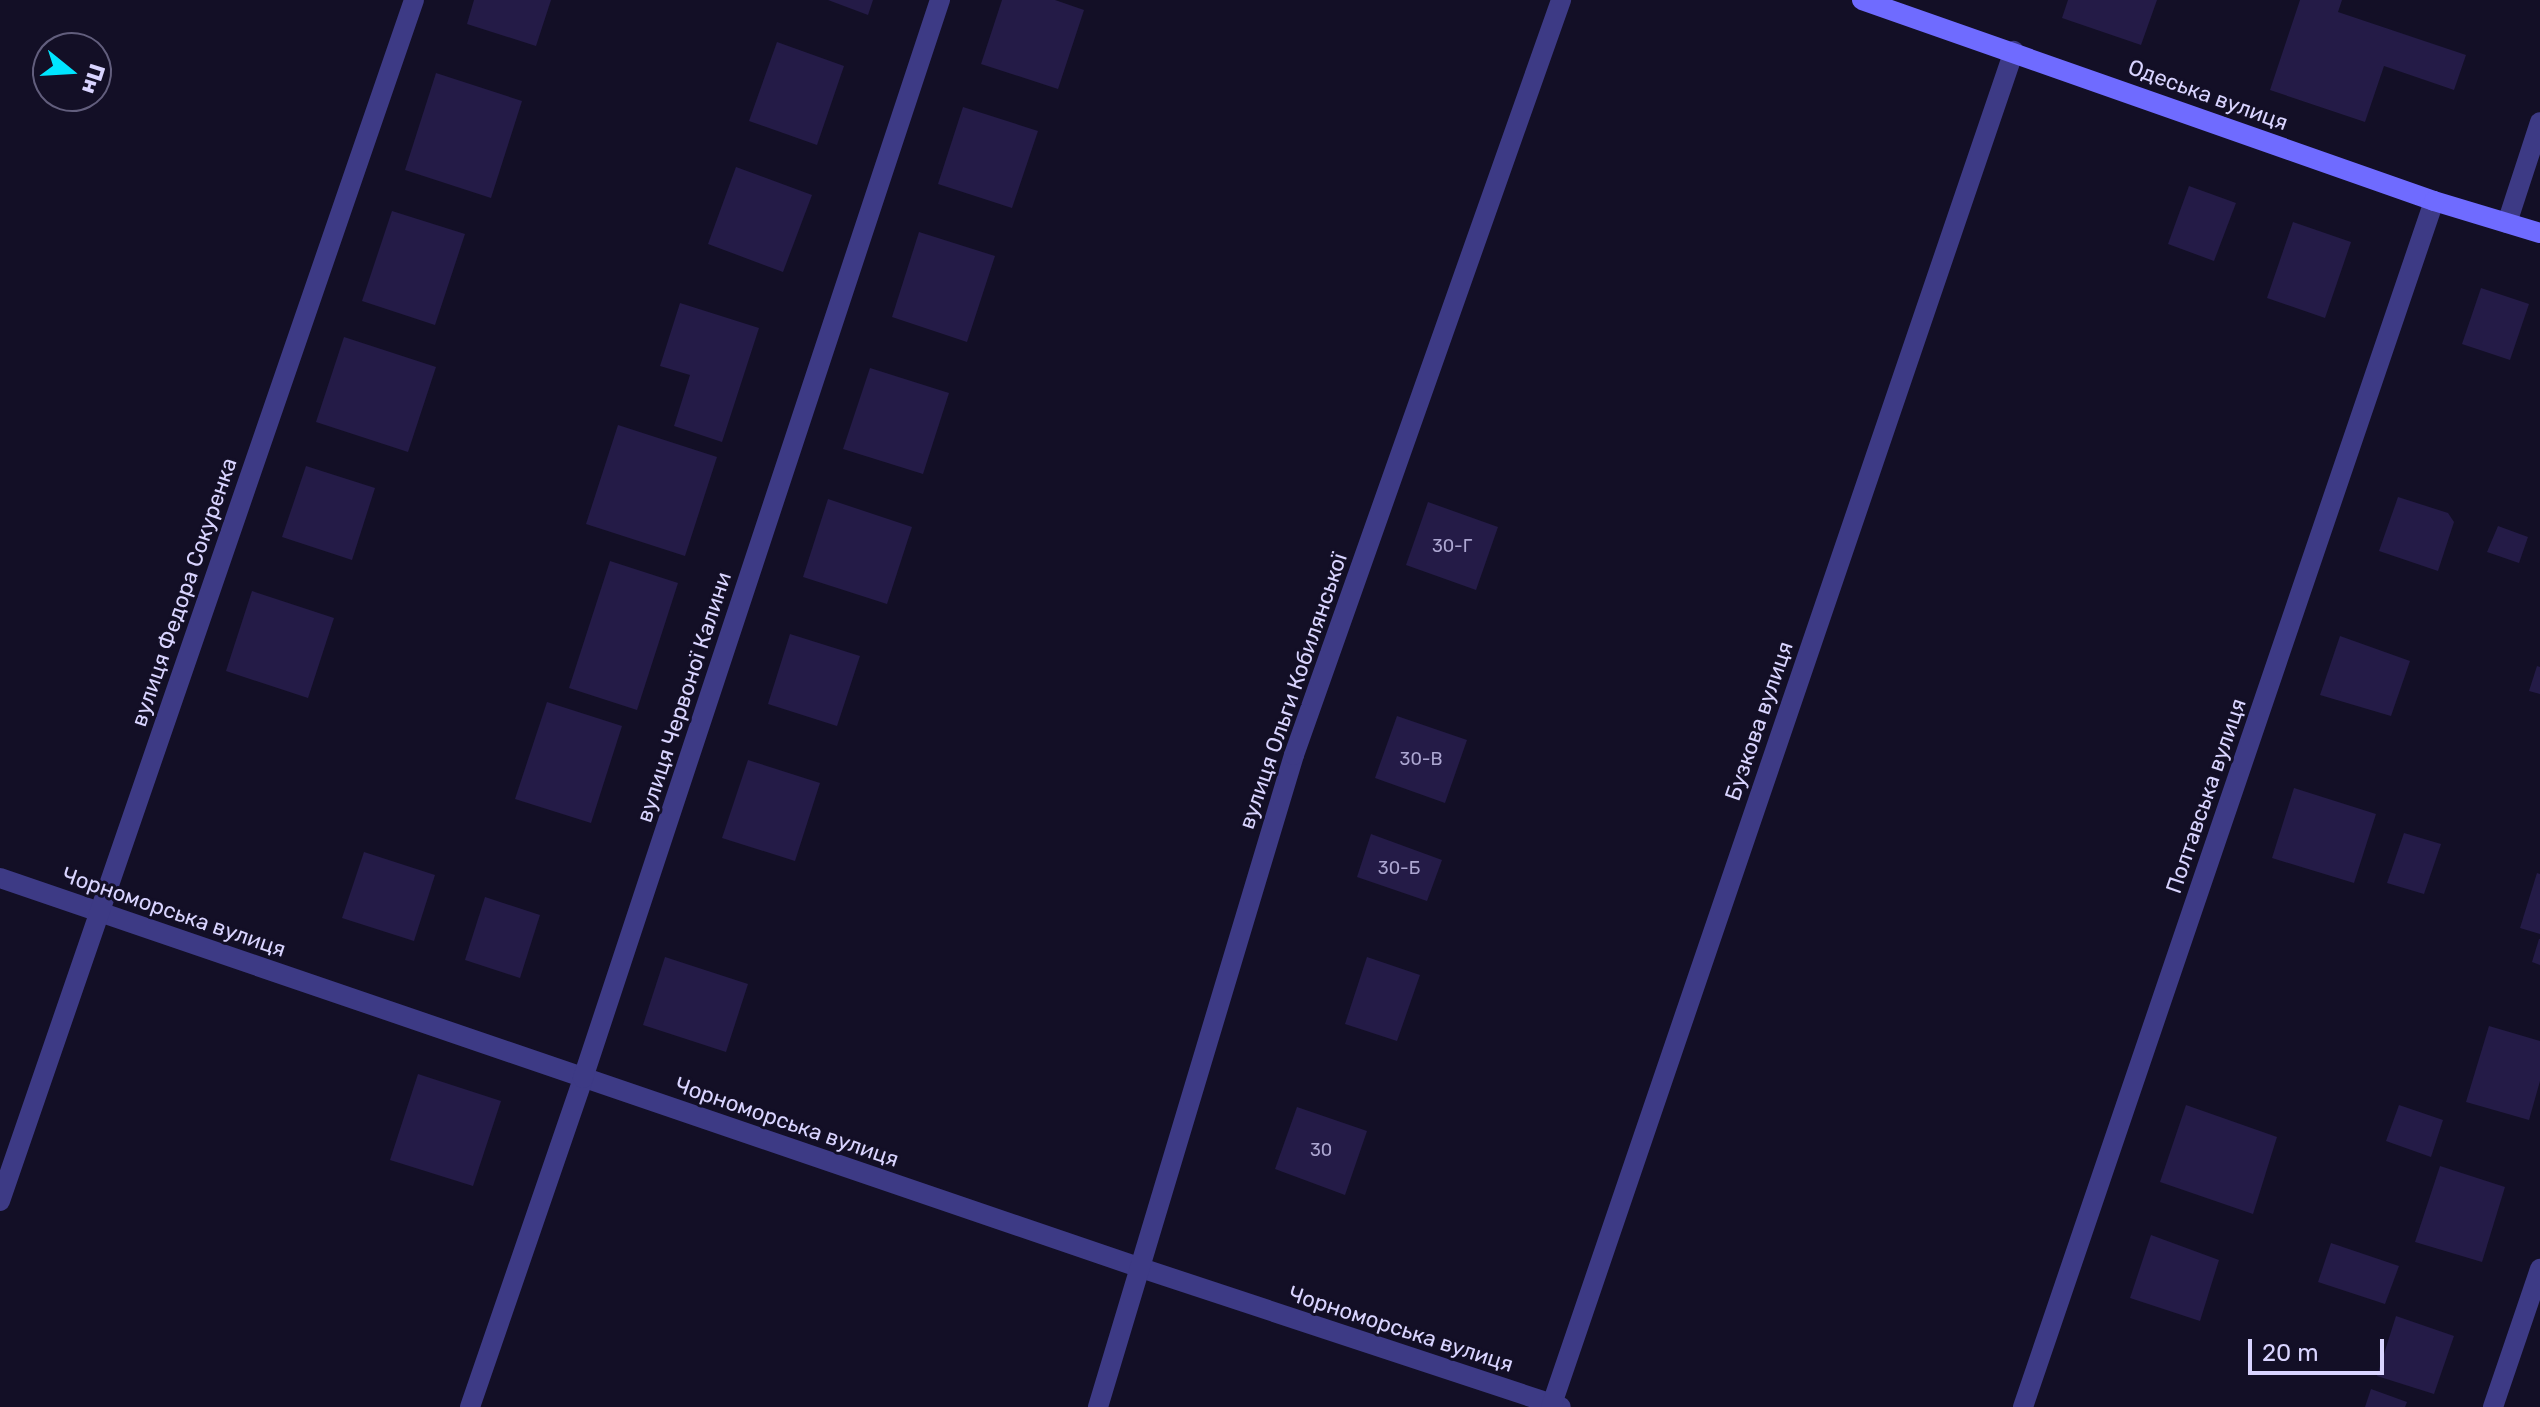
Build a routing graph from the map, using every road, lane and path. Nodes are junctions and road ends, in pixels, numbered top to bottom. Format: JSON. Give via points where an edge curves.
{"nodes":[{"id":1,"x":414,"y":0,"type":"edge"},
{"id":2,"x":940,"y":0,"type":"edge"},
{"id":3,"x":1561,"y":0,"type":"edge"},
{"id":4,"x":1862,"y":0,"type":"edge"},
{"id":5,"x":2014,"y":51,"type":"junction"},
{"id":6,"x":2540,"y":122,"type":"edge"},
{"id":7,"x":2434,"y":201,"type":"junction"},
{"id":8,"x":2507,"y":223,"type":"junction"},
{"id":9,"x":2540,"y":233,"type":"edge"},
{"id":10,"x":0,"y":878,"type":"edge"},
{"id":11,"x":98,"y":912,"type":"junction"},
{"id":12,"x":583,"y":1078,"type":"junction"},
{"id":13,"x":0,"y":1201,"type":"edge"},
{"id":14,"x":1141,"y":1268,"type":"junction"},
{"id":15,"x":2540,"y":1269,"type":"edge"},
{"id":16,"x":1554,"y":1406,"type":"edge"},
{"id":17,"x":470,"y":1407,"type":"edge"},
{"id":18,"x":1098,"y":1407,"type":"edge"},
{"id":19,"x":2023,"y":1407,"type":"edge"},
{"id":20,"x":2493,"y":1407,"type":"edge"}],
"edges":[{"from":1,"to":11,"type":"street","name":"вулиця Федора Сокуренка"},
{"from":2,"to":12,"type":"street","name":"вулиця Червоної Калини"},
{"from":3,"to":14,"type":"street","name":"вулиця Ольги Кобилянської","via":[[1294,755]]},
{"from":4,"to":5,"type":"street","name":"Одеська вулиця"},
{"from":5,"to":7,"type":"street","name":"Одеська вулиця"},
{"from":5,"to":16,"type":"street","name":"Бузкова вулиця"},
{"from":6,"to":8,"type":"street"},
{"from":7,"to":8,"type":"street","name":"Одеська вулиця"},
{"from":7,"to":19,"type":"street","name":"Полтавська вулиця"},
{"from":8,"to":9,"type":"street","name":"Одеська вулиця"},
{"from":10,"to":11,"type":"street","name":"Чорноморська вулиця"},
{"from":11,"to":12,"type":"street","name":"Чорноморська вулиця"},
{"from":11,"to":13,"type":"street","name":"вулиця Федора Сокуренка"},
{"from":12,"to":14,"type":"street","name":"Чорноморська вулиця"},
{"from":12,"to":17,"type":"street","name":"вулиця Червоної Калини"},
{"from":14,"to":16,"type":"street","name":"Чорноморська вулиця"},
{"from":14,"to":18,"type":"street","name":"вулиця Ольги Кобилянської"},
{"from":15,"to":20,"type":"street"}]}
